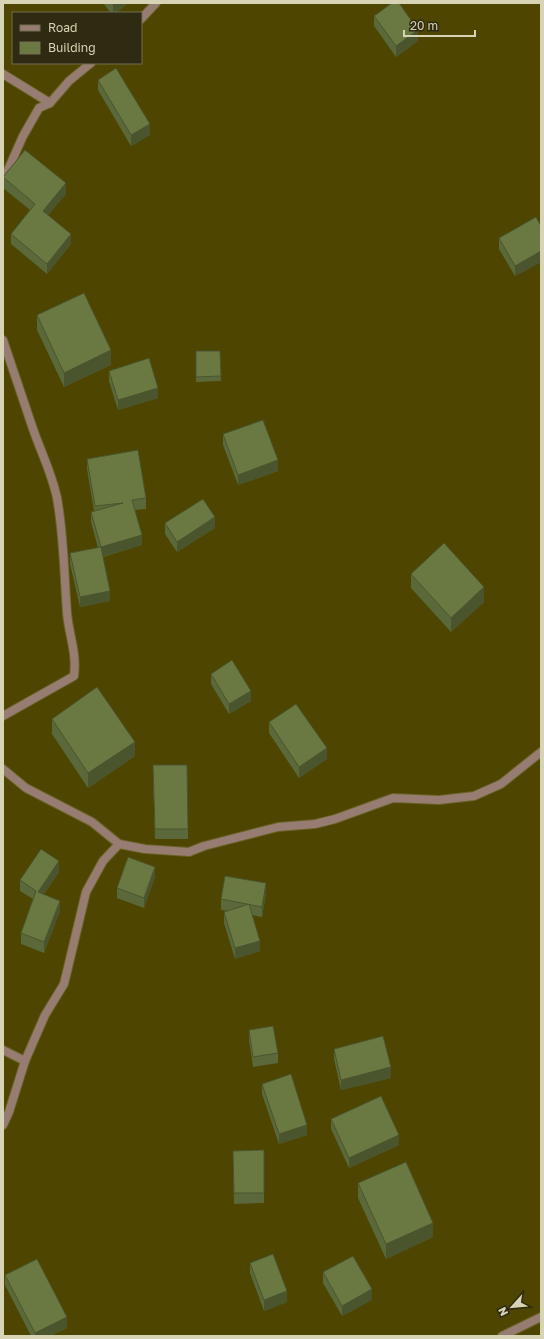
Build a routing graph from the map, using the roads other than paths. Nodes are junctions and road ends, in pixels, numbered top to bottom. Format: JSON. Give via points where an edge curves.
{"nodes":[{"id":1,"x":156,"y":3,"type":"edge"},
{"id":2,"x":142,"y":18,"type":"edge"},
{"id":3,"x":90,"y":64,"type":"edge"},
{"id":4,"x":3,"y":74,"type":"edge"},
{"id":5,"x":50,"y":104,"type":"junction"},
{"id":6,"x":3,"y":181,"type":"edge"},
{"id":7,"x":3,"y":340,"type":"edge"},
{"id":8,"x":3,"y":716,"type":"edge"},
{"id":9,"x":541,"y":752,"type":"edge"},
{"id":10,"x":3,"y":770,"type":"edge"},
{"id":11,"x":119,"y":844,"type":"junction"},
{"id":12,"x":3,"y":1050,"type":"edge"},
{"id":13,"x":25,"y":1061,"type":"junction"},
{"id":14,"x":3,"y":1125,"type":"edge"},
{"id":15,"x":541,"y":1317,"type":"edge"},
{"id":16,"x":502,"y":1336,"type":"edge"}],
"edges":[{"from":1,"to":2,"type":"street"},
{"from":3,"to":5,"type":"street","via":[[69,81]]},
{"from":4,"to":5,"type":"street"},
{"from":5,"to":6,"type":"street","via":[[39,108]]},
{"from":7,"to":8,"type":"street","via":[[49,470],[56,497],[64,540],[68,620],[75,651],[74,676]]},
{"from":9,"to":11,"type":"street","via":[[501,784],[474,796],[439,800],[393,798],[315,824],[278,827],[189,852],[144,850]]},
{"from":10,"to":11,"type":"street","via":[[26,788],[92,822]]},
{"from":11,"to":13,"type":"street","via":[[103,861],[86,892],[64,984],[45,1014]]},
{"from":12,"to":13,"type":"street"},
{"from":13,"to":14,"type":"street"},
{"from":15,"to":16,"type":"street"}]}
